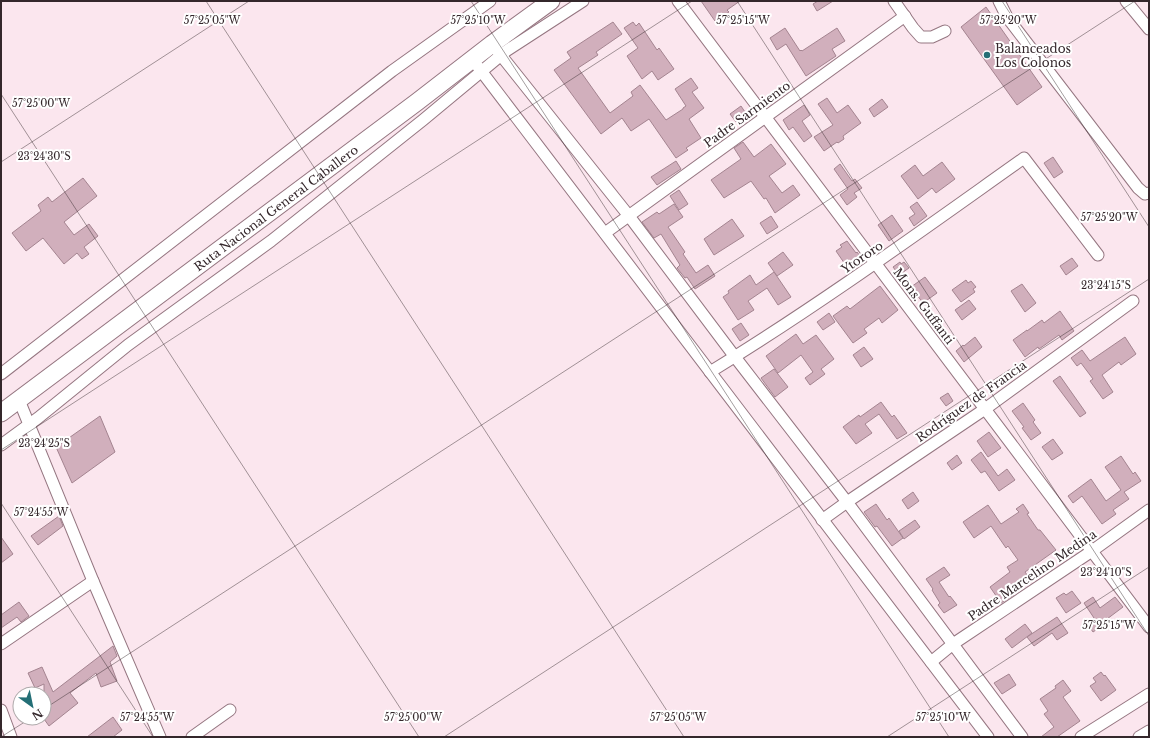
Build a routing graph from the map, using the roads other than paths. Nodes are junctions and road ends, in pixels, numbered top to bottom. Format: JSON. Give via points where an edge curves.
{"nodes":[{"id":1,"x":490,"y":1,"type":"edge"},
{"id":2,"x":551,"y":1,"type":"edge"},
{"id":3,"x":583,"y":1,"type":"edge"},
{"id":4,"x":678,"y":1,"type":"edge"},
{"id":5,"x":894,"y":1,"type":"edge"},
{"id":6,"x":999,"y":1,"type":"edge"},
{"id":7,"x":1126,"y":1,"type":"edge"},
{"id":8,"x":905,"y":16,"type":"junction"},
{"id":9,"x":1149,"y":29,"type":"edge"},
{"id":10,"x":945,"y":31,"type":"dead end"},
{"id":11,"x":496,"y":49,"type":"junction"},
{"id":12,"x":476,"y":65,"type":"junction"},
{"id":13,"x":765,"y":117,"type":"junction"},
{"id":14,"x":1149,"y":193,"type":"edge"},
{"id":15,"x":629,"y":216,"type":"junction"},
{"id":16,"x":605,"y":233,"type":"junction"},
{"id":17,"x":1098,"y":255,"type":"dead end"},
{"id":18,"x":876,"y":264,"type":"junction"},
{"id":19,"x":1133,"y":300,"type":"dead end"},
{"id":20,"x":735,"y":357,"type":"junction"},
{"id":21,"x":710,"y":372,"type":"junction"},
{"id":22,"x":1,"y":374,"type":"edge"},
{"id":23,"x":19,"y":400,"type":"junction"},
{"id":24,"x":985,"y":409,"type":"junction"},
{"id":25,"x":1,"y":413,"type":"edge"},
{"id":26,"x":29,"y":425,"type":"junction"},
{"id":27,"x":1,"y":445,"type":"edge"},
{"id":28,"x":847,"y":502,"type":"junction"},
{"id":29,"x":1149,"y":510,"type":"edge"},
{"id":30,"x":822,"y":520,"type":"junction"},
{"id":31,"x":1092,"y":551,"type":"junction"},
{"id":32,"x":93,"y":581,"type":"junction"},
{"id":33,"x":1149,"y":627,"type":"edge"},
{"id":34,"x":1,"y":644,"type":"edge"},
{"id":35,"x":953,"y":644,"type":"junction"},
{"id":36,"x":931,"y":662,"type":"junction"},
{"id":37,"x":1149,"y":694,"type":"edge"},
{"id":38,"x":1,"y":710,"type":"edge"},
{"id":39,"x":230,"y":710,"type":"dead end"},
{"id":40,"x":1149,"y":731,"type":"edge"},
{"id":41,"x":11,"y":737,"type":"edge"},
{"id":42,"x":160,"y":737,"type":"edge"},
{"id":43,"x":192,"y":737,"type":"edge"},
{"id":44,"x":988,"y":737,"type":"edge"},
{"id":45,"x":1022,"y":737,"type":"edge"},
{"id":46,"x":1081,"y":737,"type":"edge"},
{"id":47,"x":1139,"y":737,"type":"edge"}],
"edges":[{"from":1,"to":22,"type":"street","via":[[392,71]]},
{"from":2,"to":11,"type":"highway","name":"Ruta Nacional General Caballero"},
{"from":3,"to":11,"type":"street"},
{"from":4,"to":13,"type":"street","name":"Mons. Guffanti"},
{"from":5,"to":8,"type":"street"},
{"from":6,"to":14,"type":"street","via":[[1007,17],[1138,188],[1145,194]]},
{"from":7,"to":9,"type":"street"},
{"from":8,"to":10,"type":"street","via":[[922,37],[932,37]]},
{"from":8,"to":13,"type":"street","name":"Padre Sarmiento"},
{"from":11,"to":12,"type":"highway","name":"Ruta Nacional General Caballero"},
{"from":11,"to":15,"type":"street"},
{"from":12,"to":16,"type":"street"},
{"from":12,"to":23,"type":"highway","name":"Ruta Nacional General Caballero","via":[[417,102]]},
{"from":12,"to":26,"type":"street","via":[[423,120],[271,241],[128,345]]},
{"from":13,"to":15,"type":"street","name":"Padre Sarmiento"},
{"from":13,"to":18,"type":"street","name":"Mons. Guffanti"},
{"from":15,"to":16,"type":"street","name":"Padre Sarmiento"},
{"from":15,"to":20,"type":"street"},
{"from":16,"to":21,"type":"street"},
{"from":17,"to":18,"type":"street","name":"Ytororo","via":[[1024,158]]},
{"from":18,"to":20,"type":"street","name":"Ytororo"},
{"from":18,"to":24,"type":"street","name":"Mons. Guffanti"},
{"from":19,"to":24,"type":"street","name":"Rodríguez de Francia"},
{"from":20,"to":21,"type":"street","name":"Ytororo"},
{"from":20,"to":28,"type":"street"},
{"from":21,"to":30,"type":"street"},
{"from":23,"to":25,"type":"highway","name":"Ruta Nacional General Caballero"},
{"from":23,"to":26,"type":"street"},
{"from":24,"to":28,"type":"street","name":"Rodríguez de Francia"},
{"from":24,"to":31,"type":"street","name":"Mons. Guffanti"},
{"from":26,"to":27,"type":"street"},
{"from":26,"to":32,"type":"street"},
{"from":28,"to":30,"type":"street","name":"Rodríguez de Francia"},
{"from":28,"to":35,"type":"street"},
{"from":29,"to":31,"type":"street","name":"Padre Marcelino Medina"},
{"from":30,"to":36,"type":"street"},
{"from":31,"to":33,"type":"street","name":"Mons. Guffanti"},
{"from":31,"to":35,"type":"street","name":"Padre Marcelino Medina"},
{"from":32,"to":34,"type":"street"},
{"from":32,"to":42,"type":"street"},
{"from":35,"to":36,"type":"street","name":"Padre Marcelino Medina"},
{"from":35,"to":45,"type":"street"},
{"from":36,"to":44,"type":"street"},
{"from":37,"to":46,"type":"street"},
{"from":38,"to":41,"type":"street"},
{"from":39,"to":43,"type":"street"},
{"from":40,"to":47,"type":"street"}]}
